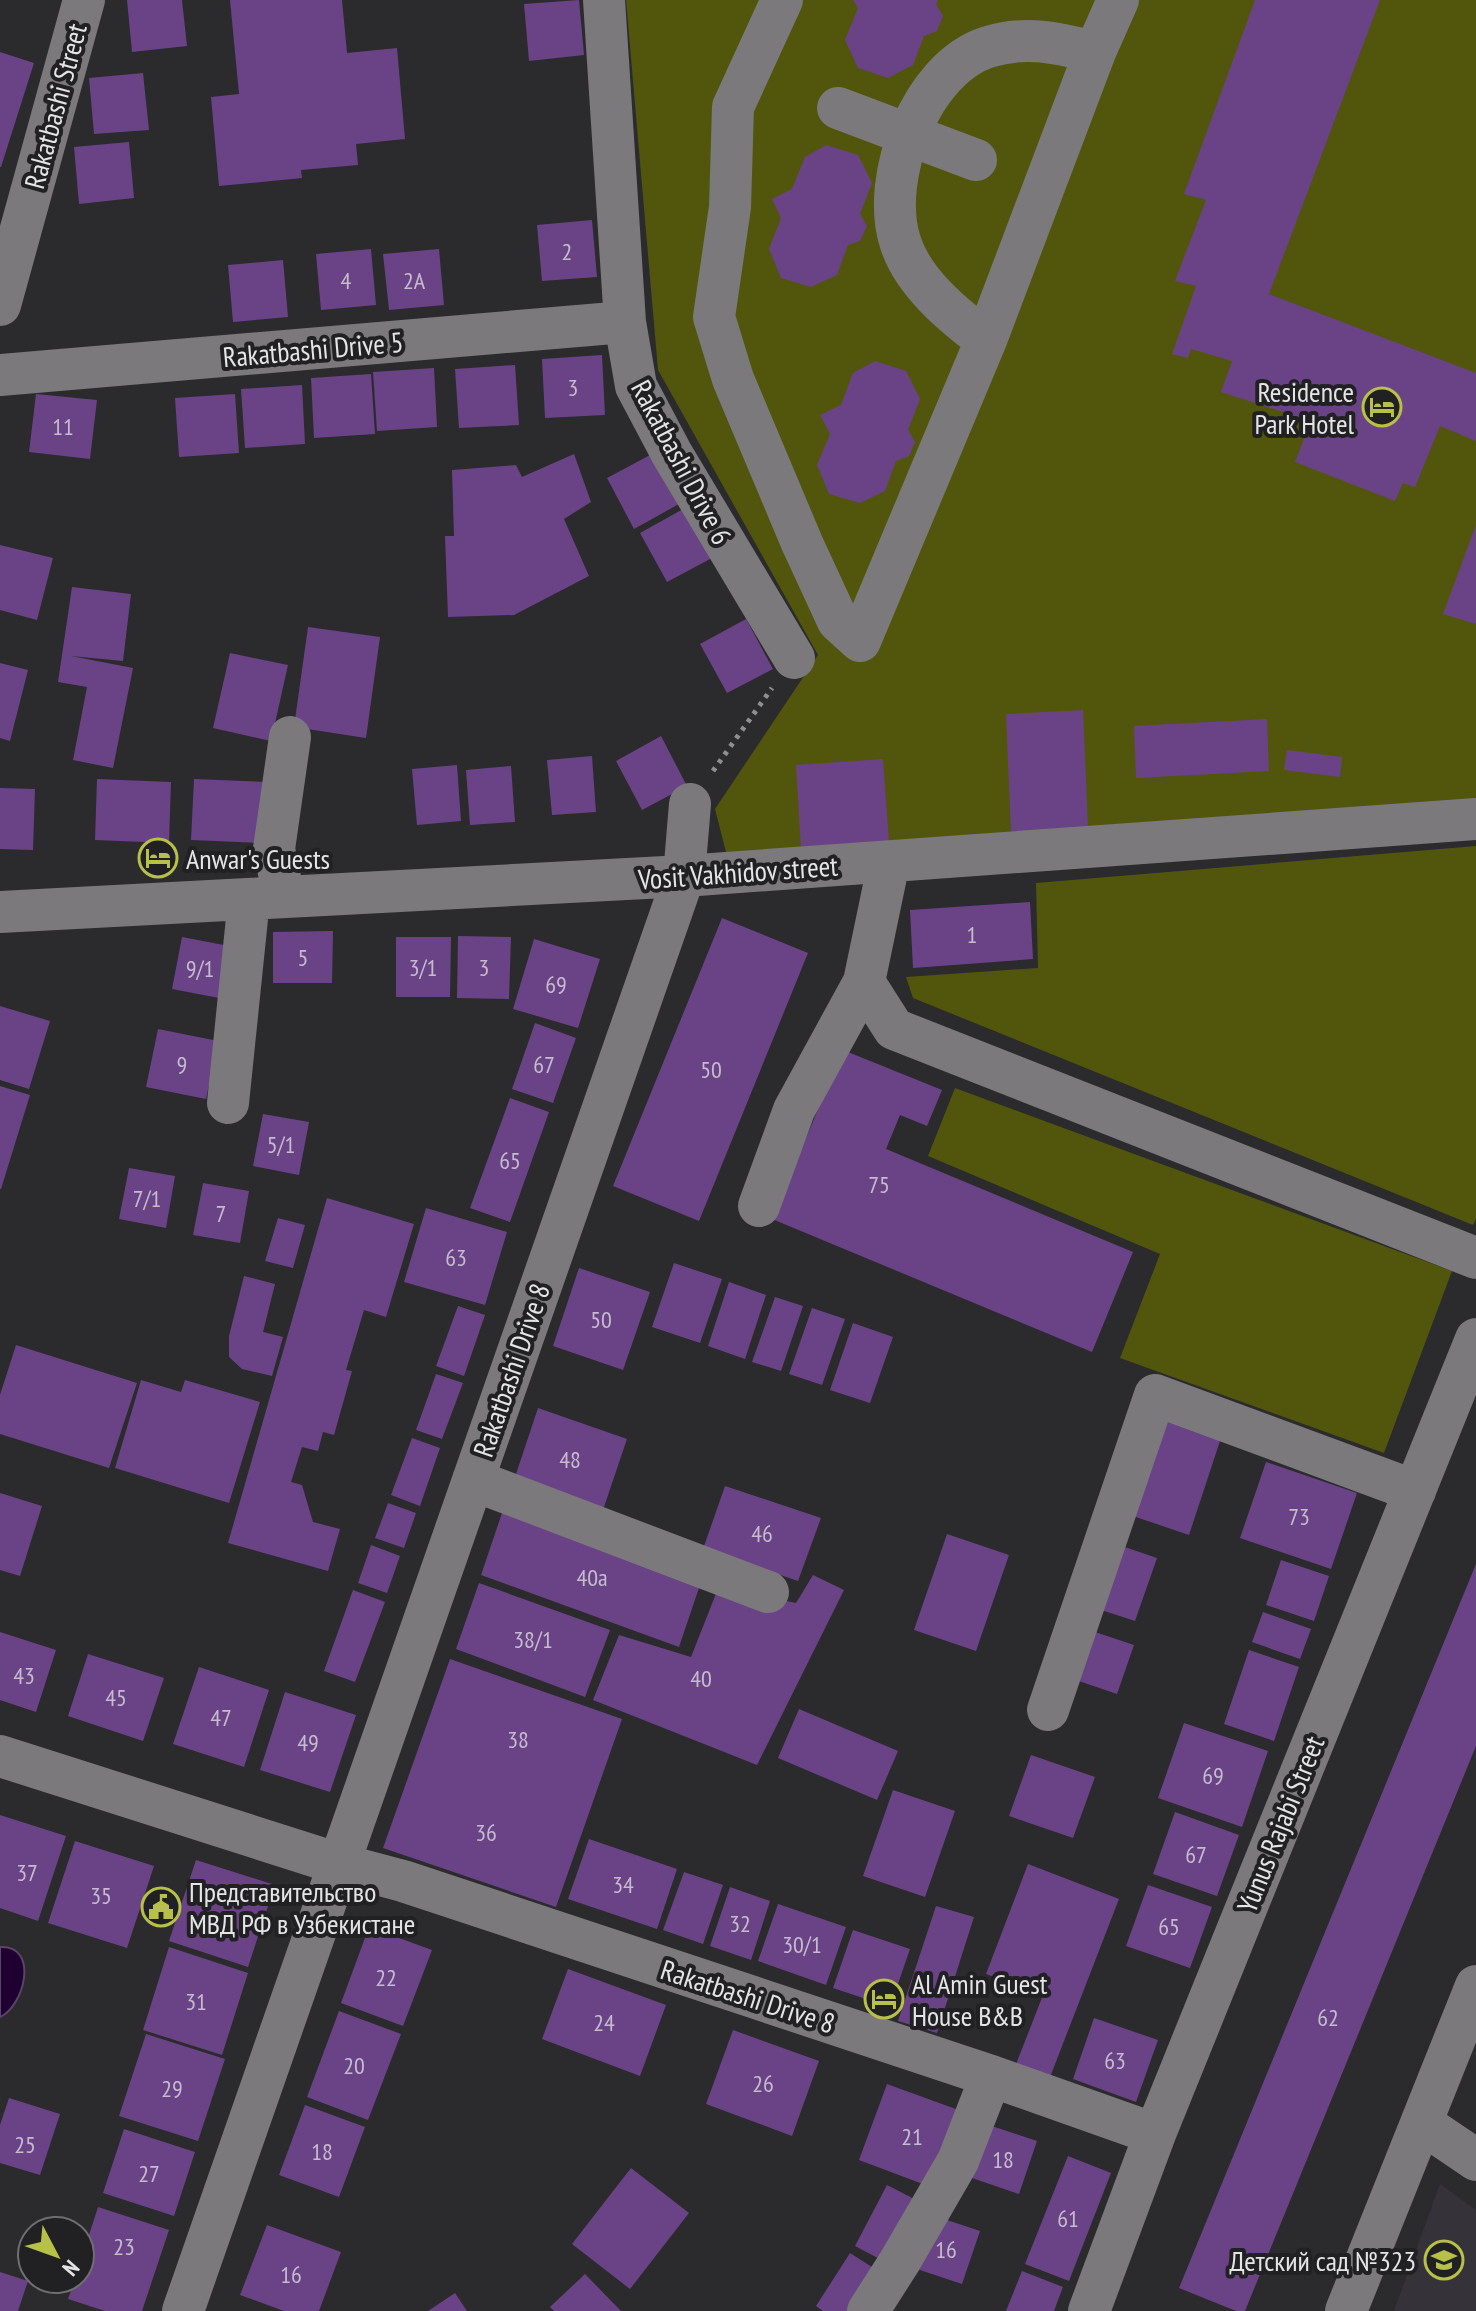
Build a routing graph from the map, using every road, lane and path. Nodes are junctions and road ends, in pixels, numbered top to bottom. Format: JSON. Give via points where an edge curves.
{"nodes":[{"id":1,"x":84,"y":0,"type":"edge"},
{"id":2,"x":604,"y":0,"type":"edge"},
{"id":3,"x":782,"y":0,"type":"edge"},
{"id":4,"x":1118,"y":0,"type":"edge"},
{"id":5,"x":1095,"y":52,"type":"junction"},
{"id":6,"x":838,"y":108,"type":"dead end"},
{"id":7,"x":906,"y":135,"type":"junction"},
{"id":8,"x":976,"y":160,"type":"dead end"},
{"id":9,"x":0,"y":305,"type":"edge"},
{"id":10,"x":625,"y":322,"type":"junction"},
{"id":11,"x":986,"y":340,"type":"junction"},
{"id":12,"x":0,"y":375,"type":"edge"},
{"id":13,"x":794,"y":658,"type":"joint"},
{"id":14,"x":290,"y":737,"type":"dead end"},
{"id":15,"x":690,"y":804,"type":"joint"},
{"id":16,"x":1476,"y":819,"type":"edge"},
{"id":17,"x":889,"y":862,"type":"junction"},
{"id":18,"x":684,"y":876,"type":"junction"},
{"id":19,"x":267,"y":898,"type":"junction"},
{"id":20,"x":0,"y":912,"type":"edge"},
{"id":21,"x":864,"y":982,"type":"junction"},
{"id":22,"x":228,"y":1103,"type":"dead end"},
{"id":23,"x":759,"y":1206,"type":"dead end"},
{"id":24,"x":1476,"y":1258,"type":"edge"},
{"id":25,"x":1476,"y":1339,"type":"edge"},
{"id":26,"x":473,"y":1480,"type":"junction"},
{"id":27,"x":1415,"y":1491,"type":"junction"},
{"id":28,"x":768,"y":1592,"type":"dead end"},
{"id":29,"x":1048,"y":1710,"type":"dead end"},
{"id":30,"x":0,"y":1756,"type":"edge"},
{"id":31,"x":339,"y":1864,"type":"junction"},
{"id":32,"x":1476,"y":1986,"type":"edge"},
{"id":33,"x":991,"y":2076,"type":"junction"},
{"id":34,"x":1423,"y":2124,"type":"junction"},
{"id":35,"x":1155,"y":2134,"type":"junction"},
{"id":36,"x":1476,"y":2160,"type":"edge"},
{"id":37,"x":183,"y":2311,"type":"edge"},
{"id":38,"x":868,"y":2311,"type":"edge"},
{"id":39,"x":1089,"y":2311,"type":"edge"},
{"id":40,"x":1346,"y":2311,"type":"edge"}],
"edges":[{"from":1,"to":9,"type":"street","name":"Rakatbashi Street"},
{"from":2,"to":10,"type":"street","name":"Rakatbashi Drive 6"},
{"from":3,"to":11,"type":"street","via":[[733,107],[730,207],[714,317],[733,379],[802,543],[838,621],[860,641]]},
{"from":4,"to":5,"type":"street"},
{"from":5,"to":7,"type":"street","via":[[1045,40],[985,47],[935,86]]},
{"from":5,"to":11,"type":"street"},
{"from":6,"to":7,"type":"street"},
{"from":7,"to":8,"type":"street"},
{"from":7,"to":11,"type":"street","via":[[894,204],[900,242],[944,308]]},
{"from":10,"to":12,"type":"street","name":"Rakatbashi Drive 5"},
{"from":10,"to":13,"type":"street","name":"Rakatbashi Drive 6","via":[[636,386]]},
{"from":13,"to":15,"type":"path"},
{"from":14,"to":19,"type":"street"},
{"from":15,"to":18,"type":"street"},
{"from":16,"to":17,"type":"street","name":"Vosit Vakhidov street"},
{"from":17,"to":18,"type":"street","name":"Vosit Vakhidov street"},
{"from":17,"to":21,"type":"street"},
{"from":18,"to":19,"type":"street","name":"Vosit Vakhidov street"},
{"from":18,"to":26,"type":"street","name":"Rakatbashi Drive 8"},
{"from":19,"to":20,"type":"street","name":"Vosit Vakhidov street"},
{"from":19,"to":22,"type":"street"},
{"from":21,"to":23,"type":"street","via":[[794,1110]]},
{"from":21,"to":24,"type":"street","via":[[894,1029]]},
{"from":25,"to":27,"type":"street","name":"Yunus Rajabi Street"},
{"from":26,"to":28,"type":"street"},
{"from":26,"to":31,"type":"street","name":"Rakatbashi Drive 8"},
{"from":27,"to":29,"type":"street","via":[[1155,1395]]},
{"from":27,"to":35,"type":"street","name":"Yunus Rajabi Street"},
{"from":30,"to":31,"type":"street","name":"Rakatbashi Drive 8"},
{"from":31,"to":33,"type":"street","name":"Rakatbashi Drive 8"},
{"from":31,"to":37,"type":"street","name":"Rakatbashi Drive 8"},
{"from":32,"to":34,"type":"street"},
{"from":33,"to":35,"type":"street","name":"Rakatbashi Drive 8"},
{"from":33,"to":38,"type":"street","via":[[958,2161]]},
{"from":34,"to":36,"type":"street"},
{"from":34,"to":40,"type":"street"},
{"from":35,"to":39,"type":"street","name":"Yunus Rajabi Street"}]}
